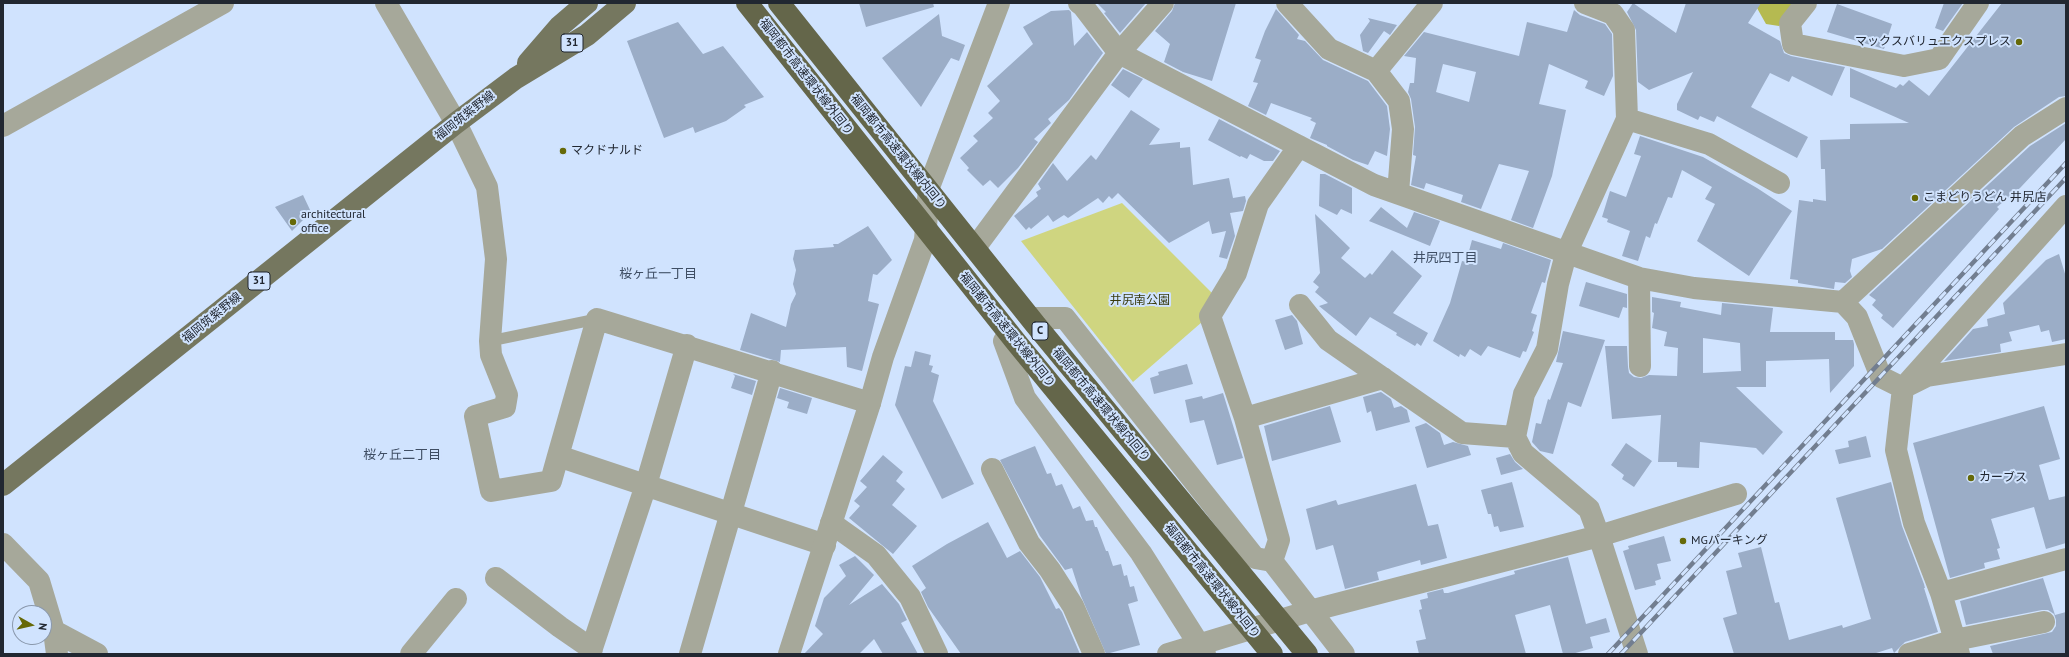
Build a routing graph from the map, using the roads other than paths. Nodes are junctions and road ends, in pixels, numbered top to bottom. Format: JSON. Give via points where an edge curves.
{"nodes":[{"id":1,"x":223,"y":3,"type":"edge"},
{"id":2,"x":386,"y":3,"type":"edge"},
{"id":3,"x":587,"y":3,"type":"edge"},
{"id":4,"x":625,"y":3,"type":"edge"},
{"id":5,"x":748,"y":3,"type":"edge"},
{"id":6,"x":779,"y":3,"type":"edge"},
{"id":7,"x":999,"y":3,"type":"edge"},
{"id":8,"x":1080,"y":3,"type":"edge"},
{"id":9,"x":1163,"y":3,"type":"edge"},
{"id":10,"x":1287,"y":3,"type":"edge"},
{"id":11,"x":1432,"y":3,"type":"edge"},
{"id":12,"x":1585,"y":3,"type":"edge"},
{"id":13,"x":1806,"y":3,"type":"edge"},
{"id":14,"x":1978,"y":3,"type":"edge"},
{"id":15,"x":1119,"y":54,"type":"junction"},
{"id":16,"x":1376,"y":71,"type":"junction"},
{"id":17,"x":516,"y":78,"type":"junction"},
{"id":18,"x":2066,"y":108,"type":"edge"},
{"id":19,"x":1627,"y":119,"type":"junction"},
{"id":20,"x":456,"y":122,"type":"junction"},
{"id":21,"x":3,"y":126,"type":"edge"},
{"id":22,"x":1299,"y":146,"type":"junction"},
{"id":23,"x":1779,"y":183,"type":"dead end"},
{"id":24,"x":1398,"y":193,"type":"junction"},
{"id":25,"x":2066,"y":206,"type":"edge"},
{"id":26,"x":977,"y":245,"type":"dead end"},
{"id":27,"x":1566,"y":254,"type":"junction"},
{"id":28,"x":1639,"y":278,"type":"junction"},
{"id":29,"x":1843,"y":302,"type":"junction"},
{"id":30,"x":1300,"y":305,"type":"dead end"},
{"id":31,"x":1035,"y":318,"type":"dead end"},
{"id":32,"x":598,"y":319,"type":"junction"},
{"id":33,"x":490,"y":341,"type":"junction"},
{"id":34,"x":1004,"y":341,"type":"dead end"},
{"id":35,"x":687,"y":345,"type":"junction"},
{"id":36,"x":2066,"y":354,"type":"edge"},
{"id":37,"x":1640,"y":366,"type":"dead end"},
{"id":38,"x":772,"y":371,"type":"junction"},
{"id":39,"x":1383,"y":378,"type":"junction"},
{"id":40,"x":1902,"y":388,"type":"junction"},
{"id":41,"x":870,"y":403,"type":"junction"},
{"id":42,"x":1245,"y":418,"type":"junction"},
{"id":43,"x":1515,"y":437,"type":"junction"},
{"id":44,"x":558,"y":456,"type":"junction"},
{"id":45,"x":992,"y":468,"type":"dead end"},
{"id":46,"x":3,"y":485,"type":"edge"},
{"id":47,"x":646,"y":485,"type":"junction"},
{"id":48,"x":1736,"y":494,"type":"dead end"},
{"id":49,"x":731,"y":514,"type":"junction"},
{"id":50,"x":831,"y":522,"type":"junction"},
{"id":51,"x":1599,"y":536,"type":"junction"},
{"id":52,"x":3,"y":544,"type":"edge"},
{"id":53,"x":824,"y":545,"type":"junction"},
{"id":54,"x":2066,"y":559,"type":"edge"},
{"id":55,"x":1272,"y":561,"type":"junction"},
{"id":56,"x":496,"y":578,"type":"dead end"},
{"id":57,"x":1941,"y":594,"type":"junction"},
{"id":58,"x":456,"y":599,"type":"dead end"},
{"id":59,"x":1310,"y":611,"type":"junction"},
{"id":60,"x":2044,"y":622,"type":"dead end"},
{"id":61,"x":54,"y":631,"type":"junction"},
{"id":62,"x":1957,"y":647,"type":"edge"},
{"id":63,"x":1202,"y":650,"type":"edge"},
{"id":64,"x":591,"y":651,"type":"edge"},
{"id":65,"x":57,"y":654,"type":"edge"},
{"id":66,"x":97,"y":654,"type":"edge"},
{"id":67,"x":411,"y":654,"type":"edge"},
{"id":68,"x":690,"y":654,"type":"edge"},
{"id":69,"x":789,"y":654,"type":"edge"},
{"id":70,"x":937,"y":654,"type":"edge"},
{"id":71,"x":1094,"y":654,"type":"edge"},
{"id":72,"x":1168,"y":654,"type":"edge"},
{"id":73,"x":1272,"y":654,"type":"edge"},
{"id":74,"x":1307,"y":654,"type":"edge"},
{"id":75,"x":1344,"y":654,"type":"edge"},
{"id":76,"x":1637,"y":654,"type":"edge"},
{"id":77,"x":1909,"y":654,"type":"edge"}],
"edges":[{"from":1,"to":21,"type":"street"},
{"from":2,"to":20,"type":"street"},
{"from":3,"to":17,"type":"main road","name":"福岡筑紫野線","number":"31","via":[[560,26]]},
{"from":4,"to":17,"type":"main road","name":"福岡筑紫野線","number":"31","via":[[586,35]]},
{"from":5,"to":73,"type":"highway","name":"福岡都市高速環状線外回り","number":"C","bridge":true,"via":[[1016,342]]},
{"from":6,"to":74,"type":"highway","name":"福岡都市高速環状線内回り","number":"C","bridge":true,"via":[[1035,324]]},
{"from":7,"to":41,"type":"street","via":[[929,187],[925,240],[883,357]]},
{"from":8,"to":15,"type":"street"},
{"from":9,"to":15,"type":"street"},
{"from":10,"to":16,"type":"street","via":[[1329,49]]},
{"from":11,"to":16,"type":"street"},
{"from":12,"to":19,"type":"street","via":[[1613,14],[1624,30]]},
{"from":13,"to":14,"type":"street","via":[[1790,23],[1793,44],[1904,66],[1939,59]]},
{"from":15,"to":22,"type":"street"},
{"from":15,"to":26,"type":"street"},
{"from":16,"to":24,"type":"street","via":[[1399,101],[1403,129]]},
{"from":17,"to":20,"type":"main road","name":"福岡筑紫野線","number":"31"},
{"from":18,"to":29,"type":"street","via":[[2022,136]]},
{"from":19,"to":23,"type":"street","via":[[1709,144]]},
{"from":19,"to":27,"type":"street"},
{"from":20,"to":33,"type":"street","via":[[487,187],[496,259]]},
{"from":20,"to":46,"type":"main road","name":"福岡筑紫野線","number":"31"},
{"from":22,"to":24,"type":"street","via":[[1374,185]]},
{"from":22,"to":42,"type":"street","via":[[1258,204],[1236,273],[1210,316]]},
{"from":24,"to":27,"type":"street"},
{"from":25,"to":40,"type":"street"},
{"from":27,"to":28,"type":"street"},
{"from":27,"to":43,"type":"street","via":[[1558,284],[1548,349],[1524,394]]},
{"from":28,"to":29,"type":"street","via":[[1694,288]]},
{"from":28,"to":37,"type":"street"},
{"from":29,"to":40,"type":"street","via":[[1857,317],[1881,376]]},
{"from":30,"to":39,"type":"street","via":[[1328,340]]},
{"from":31,"to":55,"type":"street","via":[[1065,318],[1255,558]]},
{"from":32,"to":33,"type":"lane"},
{"from":32,"to":35,"type":"street"},
{"from":32,"to":44,"type":"street"},
{"from":33,"to":44,"type":"street","via":[[491,355],[507,395],[505,407],[475,416],[491,492],[551,481]]},
{"from":34,"to":63,"type":"street","via":[[1025,398],[1141,553]]},
{"from":35,"to":38,"type":"street"},
{"from":35,"to":47,"type":"street"},
{"from":36,"to":40,"type":"street","via":[[1927,376]]},
{"from":38,"to":41,"type":"street"},
{"from":38,"to":49,"type":"street"},
{"from":39,"to":42,"type":"street"},
{"from":39,"to":43,"type":"street","via":[[1462,433]]},
{"from":40,"to":57,"type":"street","via":[[1896,450],[1914,522]]},
{"from":41,"to":50,"type":"street"},
{"from":42,"to":55,"type":"street","via":[[1279,540]]},
{"from":43,"to":51,"type":"street","via":[[1522,453],[1589,510]]},
{"from":44,"to":47,"type":"street"},
{"from":45,"to":71,"type":"street","via":[[1029,543],[1073,606]]},
{"from":47,"to":49,"type":"street"},
{"from":47,"to":64,"type":"street"},
{"from":48,"to":51,"type":"street"},
{"from":49,"to":53,"type":"street"},
{"from":49,"to":68,"type":"street"},
{"from":50,"to":53,"type":"street"},
{"from":50,"to":70,"type":"street","via":[[876,555],[910,597]]},
{"from":51,"to":59,"type":"street"},
{"from":51,"to":76,"type":"street"},
{"from":52,"to":61,"type":"street","via":[[39,581]]},
{"from":53,"to":69,"type":"street"},
{"from":54,"to":57,"type":"street"},
{"from":55,"to":59,"type":"street"},
{"from":56,"to":64,"type":"street"},
{"from":57,"to":62,"type":"street"},
{"from":58,"to":67,"type":"street"},
{"from":59,"to":63,"type":"street"},
{"from":59,"to":75,"type":"street"},
{"from":60,"to":62,"type":"street"},
{"from":61,"to":65,"type":"street"},
{"from":61,"to":66,"type":"street"},
{"from":62,"to":77,"type":"street"},
{"from":63,"to":72,"type":"street"}]}
